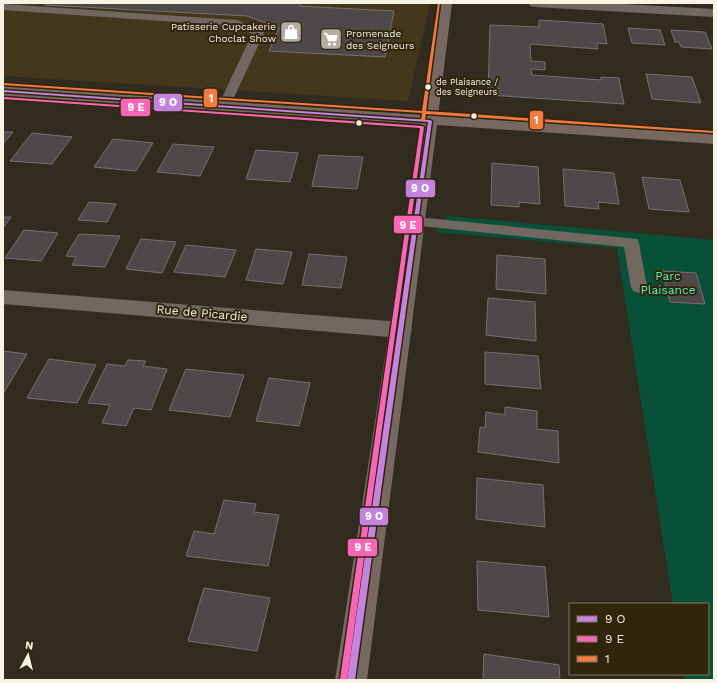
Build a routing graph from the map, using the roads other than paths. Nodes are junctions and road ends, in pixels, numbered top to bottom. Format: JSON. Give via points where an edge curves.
{"nodes":[{"id":1,"x":446,"y":3,"type":"edge"},
{"id":2,"x":535,"y":3,"type":"edge"},
{"id":3,"x":3,"y":7,"type":"edge"},
{"id":4,"x":694,"y":7,"type":"edge"},
{"id":5,"x":714,"y":13,"type":"edge"},
{"id":6,"x":3,"y":91,"type":"edge"},
{"id":7,"x":224,"y":106,"type":"junction"},
{"id":8,"x":430,"y":121,"type":"junction"},
{"id":9,"x":714,"y":139,"type":"edge"},
{"id":10,"x":416,"y":222,"type":"junction"},
{"id":11,"x":639,"y":287,"type":"dead end"},
{"id":12,"x":3,"y":297,"type":"edge"},
{"id":13,"x":401,"y":330,"type":"junction"},
{"id":14,"x":351,"y":680,"type":"edge"}],
"edges":[{"from":1,"to":8,"type":"street"},
{"from":2,"to":4,"type":"street"},
{"from":3,"to":7,"type":"lane","via":[[237,23],[258,33]]},
{"from":4,"to":5,"type":"street"},
{"from":6,"to":7,"type":"street"},
{"from":7,"to":8,"type":"street"},
{"from":8,"to":9,"type":"street"},
{"from":8,"to":10,"type":"street"},
{"from":10,"to":11,"type":"lane","via":[[631,243]]},
{"from":10,"to":13,"type":"street"},
{"from":12,"to":13,"type":"street","name":"Rue de Picardie"},
{"from":13,"to":14,"type":"street"}]}
